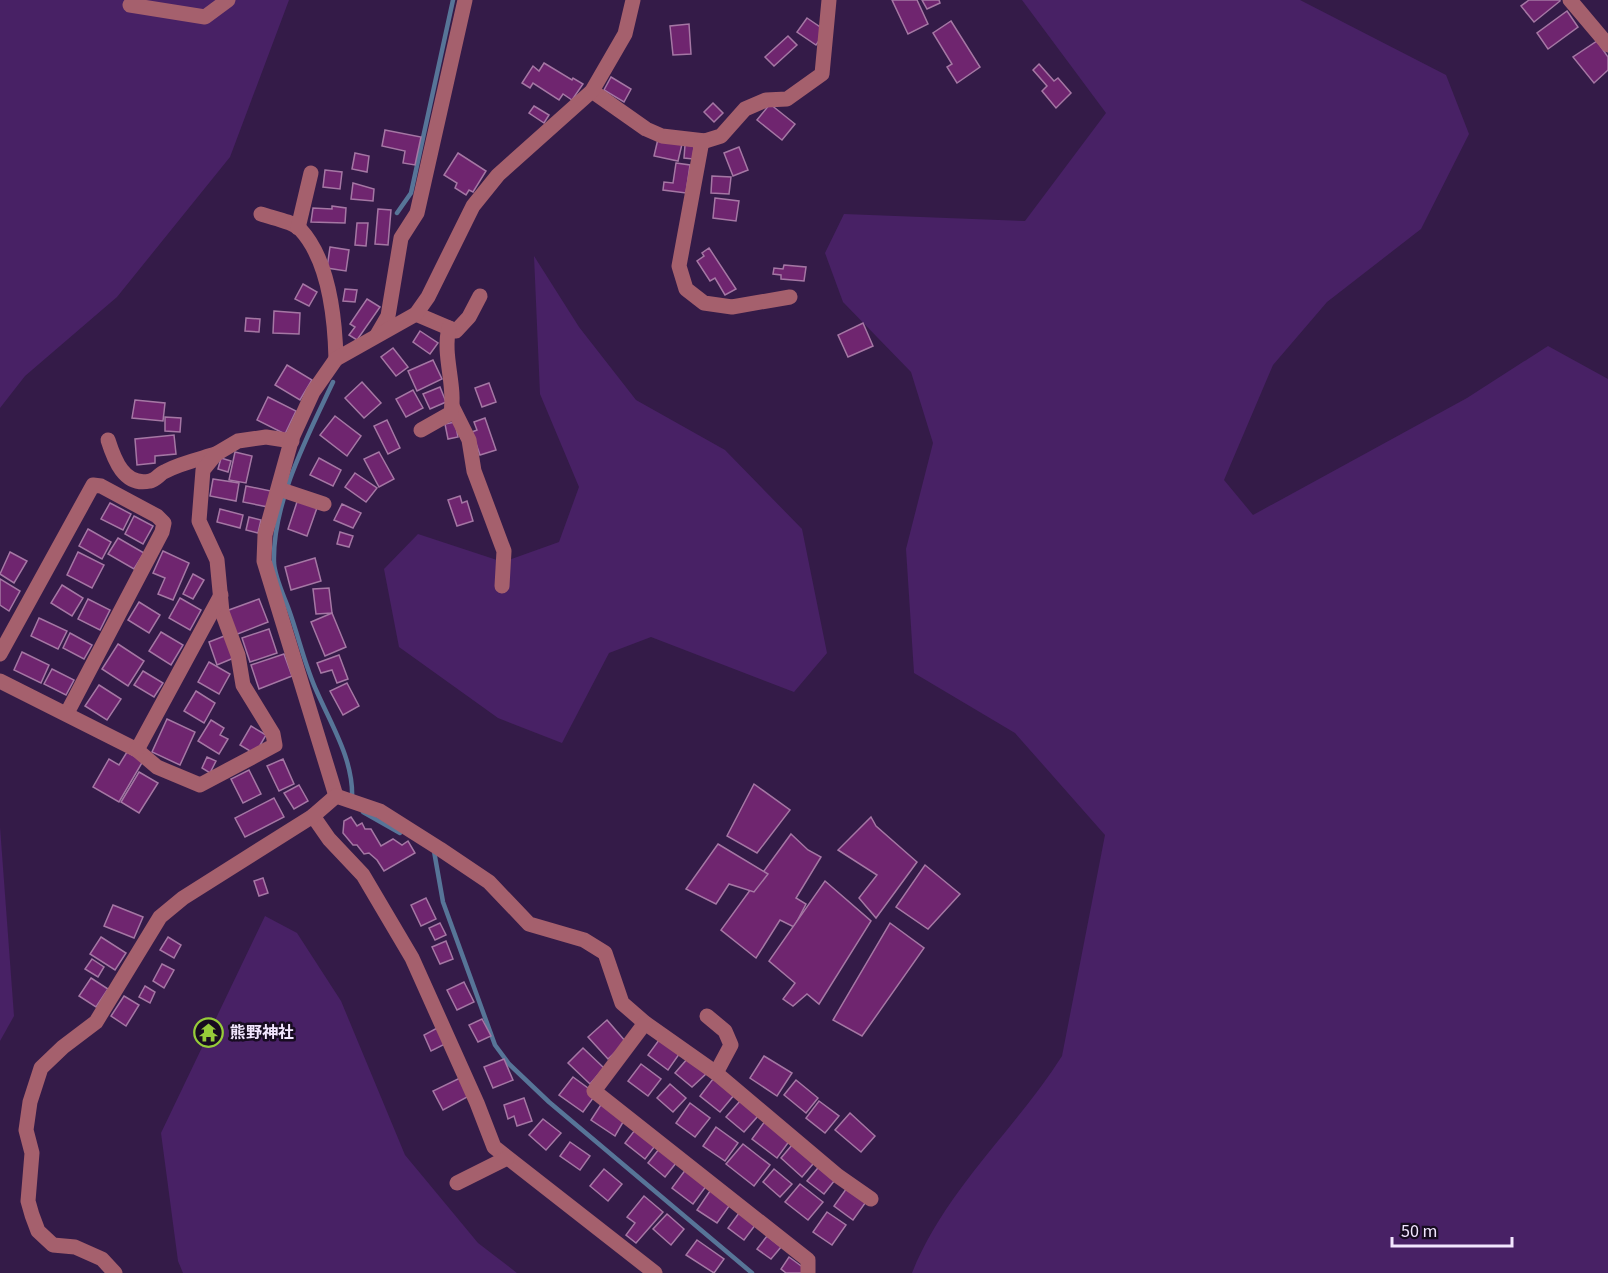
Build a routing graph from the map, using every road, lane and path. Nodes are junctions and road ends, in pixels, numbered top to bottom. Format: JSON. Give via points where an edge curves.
{"nodes":[{"id":1,"x":228,"y":0,"type":"edge"},
{"id":2,"x":465,"y":0,"type":"edge"},
{"id":3,"x":633,"y":0,"type":"edge"},
{"id":4,"x":829,"y":0,"type":"edge"},
{"id":5,"x":1570,"y":0,"type":"edge"},
{"id":6,"x":130,"y":5,"type":"dead end"},
{"id":7,"x":1608,"y":45,"type":"edge"},
{"id":8,"x":592,"y":91,"type":"junction"},
{"id":9,"x":702,"y":141,"type":"junction"},
{"id":10,"x":311,"y":173,"type":"dead end"},
{"id":11,"x":261,"y":214,"type":"dead end"},
{"id":12,"x":298,"y":228,"type":"junction"},
{"id":13,"x":480,"y":296,"type":"dead end"},
{"id":14,"x":790,"y":297,"type":"dead end"},
{"id":15,"x":416,"y":314,"type":"junction"},
{"id":16,"x":449,"y":328,"type":"junction"},
{"id":17,"x":375,"y":337,"type":"junction"},
{"id":18,"x":336,"y":359,"type":"junction"},
{"id":19,"x":452,"y":406,"type":"junction"},
{"id":20,"x":421,"y":430,"type":"dead end"},
{"id":21,"x":108,"y":440,"type":"dead end"},
{"id":22,"x":292,"y":441,"type":"junction"},
{"id":23,"x":216,"y":454,"type":"junction"},
{"id":24,"x":286,"y":490,"type":"junction"},
{"id":25,"x":324,"y":504,"type":"dead end"},
{"id":26,"x":502,"y":586,"type":"dead end"},
{"id":27,"x":221,"y":595,"type":"junction"},
{"id":28,"x":0,"y":654,"type":"edge"},
{"id":29,"x":0,"y":681,"type":"edge"},
{"id":30,"x":67,"y":713,"type":"junction"},
{"id":31,"x":137,"y":750,"type":"junction"},
{"id":32,"x":336,"y":796,"type":"junction"},
{"id":33,"x":313,"y":816,"type":"junction"},
{"id":34,"x":707,"y":1016,"type":"dead end"},
{"id":35,"x":645,"y":1023,"type":"junction"},
{"id":36,"x":716,"y":1073,"type":"junction"},
{"id":37,"x":507,"y":1158,"type":"junction"},
{"id":38,"x":457,"y":1183,"type":"dead end"},
{"id":39,"x":871,"y":1199,"type":"dead end"},
{"id":40,"x":115,"y":1273,"type":"edge"},
{"id":41,"x":655,"y":1273,"type":"edge"},
{"id":42,"x":808,"y":1273,"type":"edge"}],
"edges":[{"from":1,"to":6,"type":"street","via":[[205,17]]},
{"from":2,"to":17,"type":"street","via":[[417,213],[401,238],[388,316]]},
{"from":3,"to":8,"type":"street","via":[[625,34]]},
{"from":4,"to":9,"type":"street","via":[[822,74],[787,99],[766,100],[746,109],[721,135]]},
{"from":5,"to":7,"type":"street"},
{"from":8,"to":9,"type":"street","via":[[646,129],[662,136]]},
{"from":8,"to":15,"type":"street","via":[[498,175],[473,206]]},
{"from":9,"to":14,"type":"street","via":[[679,266],[686,289],[704,303],[732,307]]},
{"from":10,"to":12,"type":"street"},
{"from":11,"to":12,"type":"street"},
{"from":12,"to":18,"type":"street","via":[[315,251],[326,283],[336,335]]},
{"from":13,"to":16,"type":"street","via":[[456,331]]},
{"from":15,"to":16,"type":"street"},
{"from":15,"to":17,"type":"street"},
{"from":16,"to":19,"type":"street","via":[[445,342],[450,359]]},
{"from":17,"to":18,"type":"street"},
{"from":18,"to":22,"type":"street","via":[[313,392]]},
{"from":19,"to":20,"type":"street","via":[[451,413]]},
{"from":19,"to":26,"type":"street","via":[[469,440],[474,471],[504,551]]},
{"from":21,"to":23,"type":"street","via":[[114,459],[136,482],[152,481],[165,471]]},
{"from":22,"to":23,"type":"street","via":[[266,437],[238,441]]},
{"from":22,"to":24,"type":"street"},
{"from":23,"to":27,"type":"street","via":[[203,470],[199,521],[217,560]]},
{"from":24,"to":25,"type":"street"},
{"from":24,"to":32,"type":"street","via":[[266,535],[264,561]]},
{"from":27,"to":31,"type":"street"},
{"from":27,"to":31,"type":"street","via":[[222,612],[238,655],[243,685],[273,734],[274,745],[200,785],[157,767]]},
{"from":28,"to":30,"type":"street","via":[[93,485],[157,516],[164,524],[162,532]]},
{"from":29,"to":30,"type":"street"},
{"from":30,"to":31,"type":"street"},
{"from":32,"to":33,"type":"street"},
{"from":32,"to":35,"type":"street","via":[[380,811],[489,882],[529,924],[584,939],[605,953],[622,1003]]},
{"from":33,"to":37,"type":"street","via":[[363,875],[412,958],[494,1147]]},
{"from":33,"to":40,"type":"street","via":[[183,898],[160,918],[96,1022],[41,1068],[30,1102],[27,1130],[32,1153],[28,1201],[38,1232],[53,1245],[75,1247],[102,1259]]},
{"from":34,"to":36,"type":"street","via":[[725,1031],[731,1045]]},
{"from":35,"to":36,"type":"street"},
{"from":35,"to":42,"type":"street","via":[[594,1091],[808,1260]]},
{"from":36,"to":39,"type":"street"},
{"from":37,"to":38,"type":"street"},
{"from":37,"to":41,"type":"street"}]}
